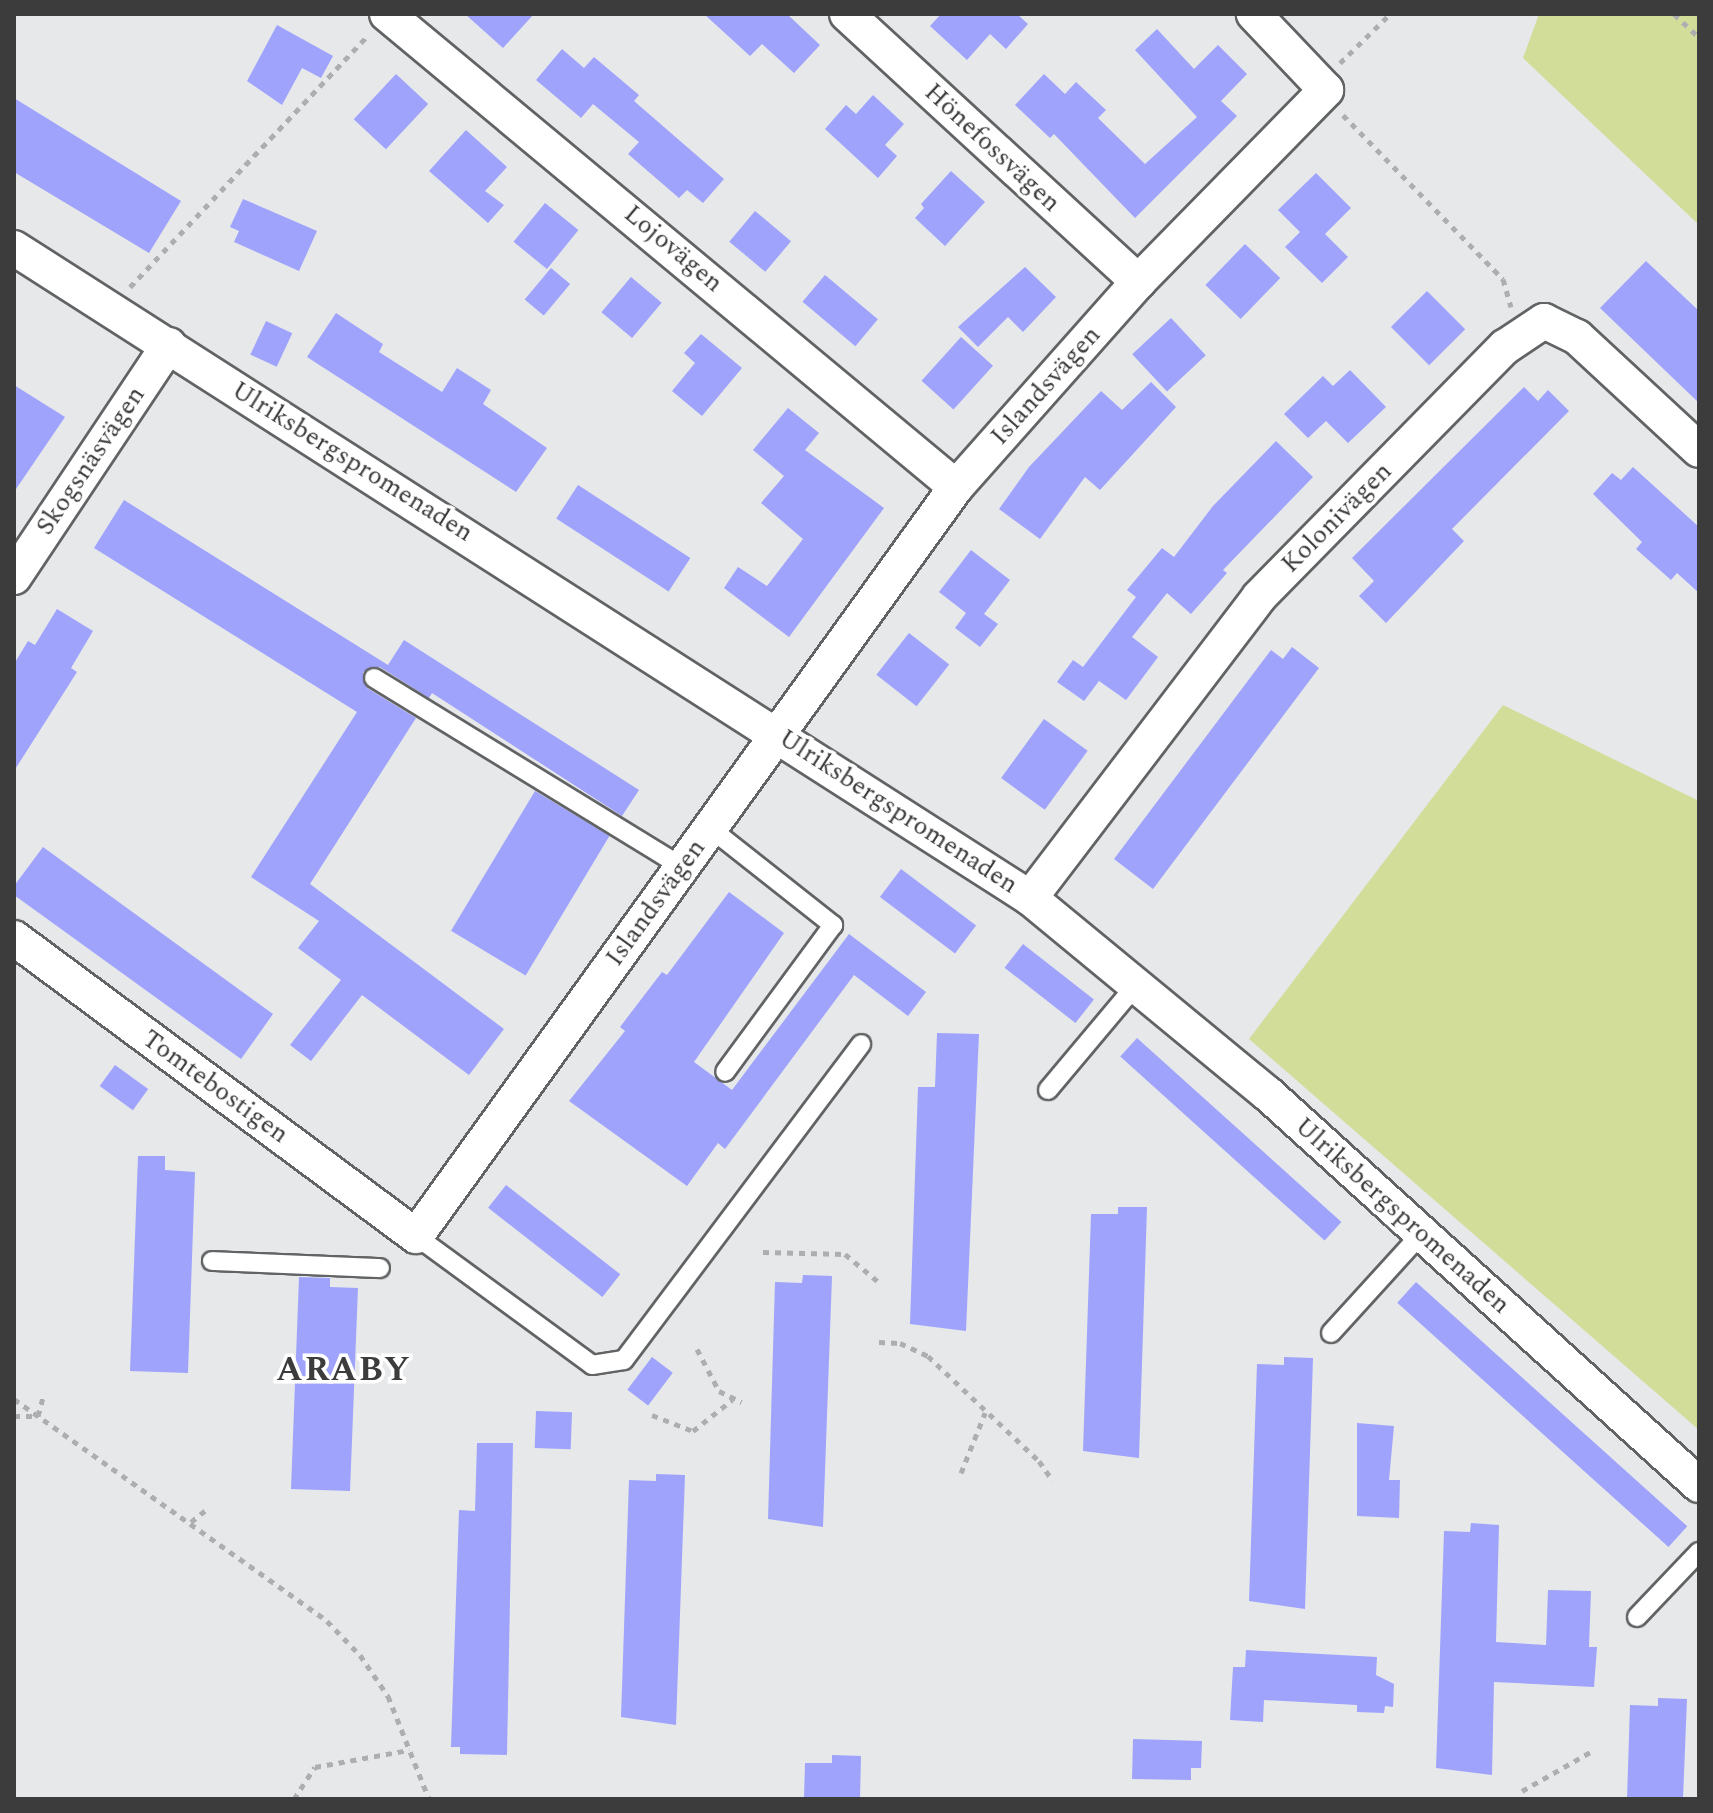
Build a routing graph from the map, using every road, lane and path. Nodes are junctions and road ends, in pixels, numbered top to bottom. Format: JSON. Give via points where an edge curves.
{"nodes":[{"id":1,"x":388,"y":14,"type":"edge"},
{"id":2,"x":847,"y":14,"type":"edge"},
{"id":3,"x":1254,"y":14,"type":"edge"},
{"id":4,"x":1390,"y":14,"type":"edge"},
{"id":5,"x":1674,"y":14,"type":"edge"},
{"id":6,"x":1699,"y":37,"type":"edge"},
{"id":7,"x":1322,"y":90,"type":"junction"},
{"id":8,"x":14,"y":248,"type":"edge"},
{"id":9,"x":1138,"y":282,"type":"junction"},
{"id":10,"x":110,"y":309,"type":"junction"},
{"id":11,"x":169,"y":345,"type":"junction"},
{"id":12,"x":1505,"y":347,"type":"junction"},
{"id":13,"x":1699,"y":450,"type":"edge"},
{"id":14,"x":956,"y":487,"type":"junction"},
{"id":15,"x":14,"y":577,"type":"edge"},
{"id":16,"x":374,"y":678,"type":"dead end"},
{"id":17,"x":778,"y":733,"type":"junction"},
{"id":18,"x":710,"y":828,"type":"junction"},
{"id":19,"x":682,"y":867,"type":"junction"},
{"id":20,"x":1030,"y":898,"type":"junction"},
{"id":21,"x":14,"y":938,"type":"edge"},
{"id":22,"x":1137,"y":984,"type":"junction"},
{"id":23,"x":861,"y":1044,"type":"dead end"},
{"id":24,"x":725,"y":1072,"type":"dead end"},
{"id":25,"x":1048,"y":1090,"type":"dead end"},
{"id":26,"x":1422,"y":1233,"type":"junction"},
{"id":27,"x":416,"y":1236,"type":"junction"},
{"id":28,"x":763,"y":1252,"type":"dead end"},
{"id":29,"x":212,"y":1261,"type":"dead end"},
{"id":30,"x":380,"y":1268,"type":"dead end"},
{"id":31,"x":881,"y":1284,"type":"dead end"},
{"id":32,"x":1331,"y":1333,"type":"dead end"},
{"id":33,"x":879,"y":1342,"type":"dead end"},
{"id":34,"x":697,"y":1349,"type":"dead end"},
{"id":35,"x":44,"y":1393,"type":"dead end"},
{"id":36,"x":14,"y":1399,"type":"edge"},
{"id":37,"x":732,"y":1400,"type":"junction"},
{"id":38,"x":742,"y":1402,"type":"dead end"},
{"id":39,"x":985,"y":1413,"type":"junction"},
{"id":40,"x":652,"y":1415,"type":"dead end"},
{"id":41,"x":14,"y":1416,"type":"edge"},
{"id":42,"x":38,"y":1416,"type":"junction"},
{"id":43,"x":961,"y":1473,"type":"dead end"},
{"id":44,"x":1053,"y":1481,"type":"dead end"},
{"id":45,"x":1699,"y":1485,"type":"edge"},
{"id":46,"x":208,"y":1508,"type":"dead end"},
{"id":47,"x":191,"y":1522,"type":"junction"},
{"id":48,"x":1699,"y":1552,"type":"edge"},
{"id":49,"x":1637,"y":1617,"type":"dead end"},
{"id":50,"x":409,"y":1750,"type":"junction"},
{"id":51,"x":1594,"y":1750,"type":"dead end"},
{"id":52,"x":1522,"y":1791,"type":"dead end"},
{"id":53,"x":294,"y":1799,"type":"edge"},
{"id":54,"x":429,"y":1799,"type":"edge"}],
"edges":[{"from":1,"to":10,"type":"path"},
{"from":1,"to":14,"type":"street","name":"Lojovägen"},
{"from":2,"to":9,"type":"street","name":"Hönefossvägen"},
{"from":3,"to":7,"type":"street"},
{"from":4,"to":7,"type":"path"},
{"from":5,"to":6,"type":"path"},
{"from":7,"to":9,"type":"street","name":"Islandsvägen"},
{"from":7,"to":12,"type":"path","via":[[1503,279],[1512,307]]},
{"from":8,"to":10,"type":"street","name":"Ulriksbergspromenaden"},
{"from":9,"to":14,"type":"street","name":"Islandsvägen"},
{"from":10,"to":11,"type":"street","name":"Ulriksbergspromenaden"},
{"from":11,"to":15,"type":"street","name":"Skogsnäsvägen"},
{"from":11,"to":17,"type":"street","name":"Ulriksbergspromenaden"},
{"from":12,"to":13,"type":"street","name":"Kolonivägen","via":[[1544,321],[1577,337]]},
{"from":12,"to":20,"type":"street","name":"Kolonivägen","via":[[1259,597]]},
{"from":14,"to":17,"type":"street","name":"Islandsvägen"},
{"from":16,"to":19,"type":"lane"},
{"from":17,"to":18,"type":"street","name":"Islandsvägen"},
{"from":17,"to":20,"type":"street","name":"Ulriksbergspromenaden"},
{"from":18,"to":19,"type":"street","name":"Islandsvägen"},
{"from":18,"to":24,"type":"lane","via":[[833,925]]},
{"from":19,"to":27,"type":"street","name":"Islandsvägen"},
{"from":20,"to":22,"type":"street","name":"Ulriksbergspromenaden"},
{"from":21,"to":27,"type":"street","name":"Tomtebostigen"},
{"from":22,"to":25,"type":"lane"},
{"from":22,"to":26,"type":"street","name":"Ulriksbergspromenaden"},
{"from":23,"to":27,"type":"lane","via":[[624,1360],[592,1365]]},
{"from":26,"to":32,"type":"lane"},
{"from":26,"to":45,"type":"street","name":"Ulriksbergspromenaden"},
{"from":28,"to":31,"type":"path","via":[[845,1254]]},
{"from":29,"to":30,"type":"lane"},
{"from":33,"to":39,"type":"path","via":[[900,1343],[928,1356]]},
{"from":34,"to":37,"type":"path","via":[[709,1376]]},
{"from":35,"to":42,"type":"path"},
{"from":36,"to":42,"type":"path"},
{"from":37,"to":38,"type":"path"},
{"from":37,"to":40,"type":"path","via":[[693,1431]]},
{"from":39,"to":43,"type":"path"},
{"from":39,"to":44,"type":"path","via":[[1039,1461]]},
{"from":41,"to":42,"type":"path"},
{"from":42,"to":47,"type":"path"},
{"from":46,"to":47,"type":"path"},
{"from":47,"to":50,"type":"path","via":[[327,1621],[360,1655],[388,1696]]},
{"from":48,"to":49,"type":"lane"},
{"from":50,"to":53,"type":"path","via":[[315,1767]]},
{"from":50,"to":54,"type":"path"},
{"from":51,"to":52,"type":"path"}]}
